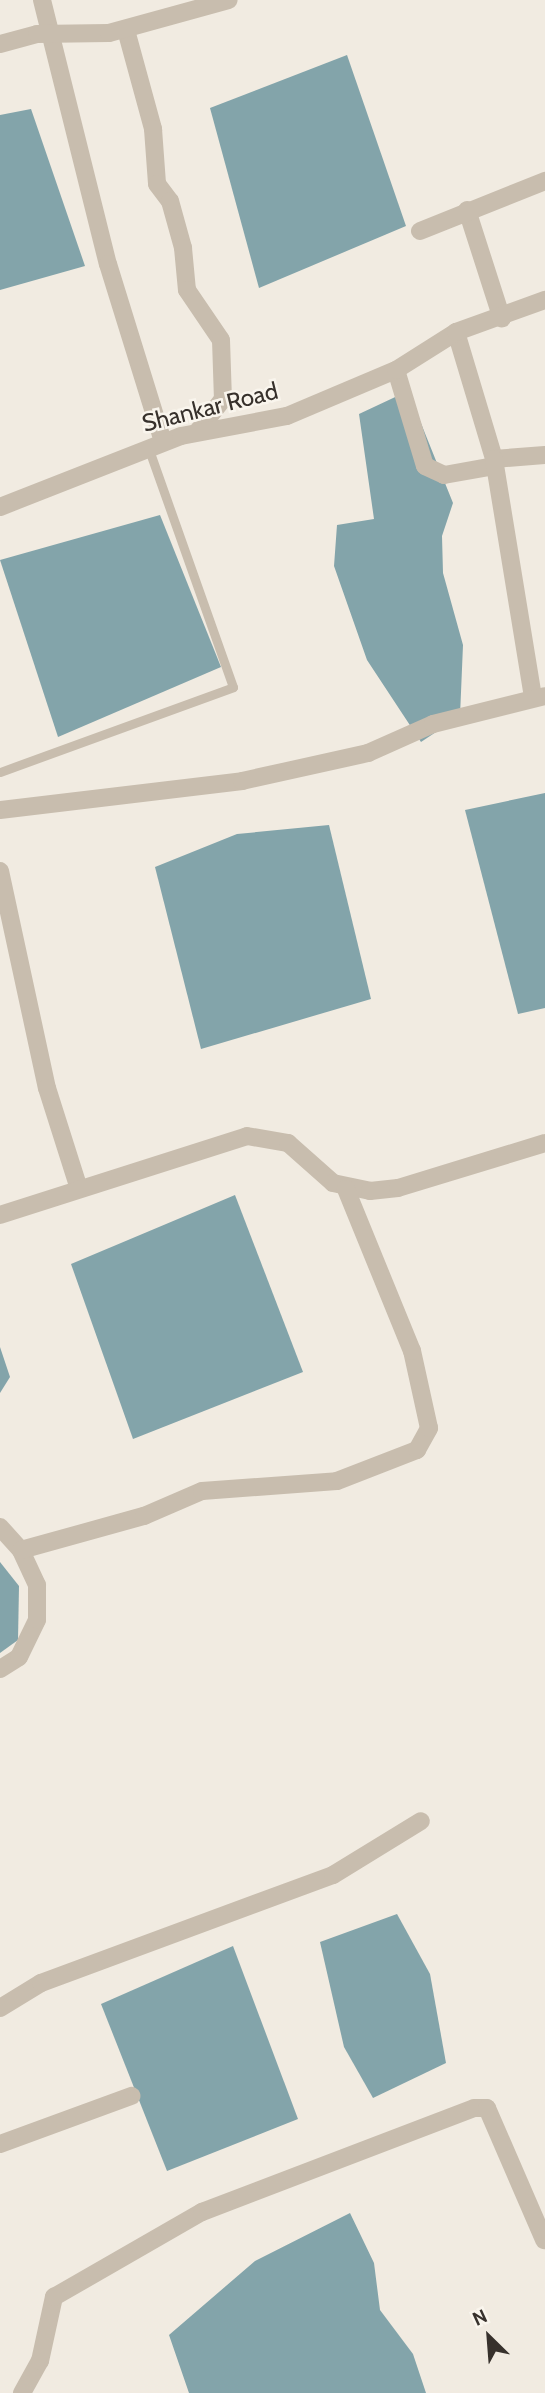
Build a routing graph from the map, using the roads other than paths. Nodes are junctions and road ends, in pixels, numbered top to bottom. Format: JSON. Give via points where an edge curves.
{"nodes":[{"id":1,"x":42,"y":0,"type":"edge"},
{"id":2,"x":229,"y":0,"type":"edge"},
{"id":3,"x":126,"y":30,"type":"junction"},
{"id":4,"x":52,"y":35,"type":"junction"},
{"id":5,"x":0,"y":44,"type":"edge"},
{"id":6,"x":545,"y":181,"type":"edge"},
{"id":7,"x":467,"y":210,"type":"junction"},
{"id":8,"x":420,"y":231,"type":"dead end"},
{"id":9,"x":545,"y":300,"type":"edge"},
{"id":10,"x":502,"y":319,"type":"junction"},
{"id":11,"x":456,"y":332,"type":"junction"},
{"id":12,"x":396,"y":370,"type":"junction"},
{"id":13,"x":198,"y":431,"type":"junction"},
{"id":14,"x":156,"y":444,"type":"junction"},
{"id":15,"x":545,"y":455,"type":"edge"},
{"id":16,"x":495,"y":462,"type":"junction"},
{"id":17,"x":0,"y":507,"type":"edge"},
{"id":18,"x":539,"y":697,"type":"edge"},
{"id":19,"x":0,"y":772,"type":"edge"},
{"id":20,"x":0,"y":810,"type":"edge"},
{"id":21,"x":0,"y":871,"type":"edge"},
{"id":22,"x":7,"y":932,"type":"edge"},
{"id":23,"x":545,"y":1143,"type":"edge"},
{"id":24,"x":79,"y":1189,"type":"junction"},
{"id":25,"x":346,"y":1189,"type":"junction"},
{"id":26,"x":0,"y":1215,"type":"edge"},
{"id":27,"x":0,"y":1527,"type":"edge"},
{"id":28,"x":21,"y":1550,"type":"junction"},
{"id":29,"x":0,"y":1669,"type":"edge"},
{"id":30,"x":421,"y":1821,"type":"dead end"},
{"id":31,"x":0,"y":2008,"type":"edge"},
{"id":32,"x":131,"y":2096,"type":"dead end"},
{"id":33,"x":0,"y":2144,"type":"edge"},
{"id":34,"x":544,"y":2240,"type":"edge"},
{"id":35,"x":22,"y":2393,"type":"edge"}],
"edges":[{"from":1,"to":4,"type":"street"},
{"from":2,"to":3,"type":"street"},
{"from":3,"to":4,"type":"street"},
{"from":3,"to":13,"type":"street","via":[[153,129],[157,184],[170,201],[183,248],[187,290],[221,340],[223,399]]},
{"from":4,"to":5,"type":"street"},
{"from":4,"to":14,"type":"street"},
{"from":6,"to":7,"type":"street"},
{"from":7,"to":8,"type":"street"},
{"from":7,"to":10,"type":"street"},
{"from":9,"to":10,"type":"street","name":"Shankar Road"},
{"from":10,"to":11,"type":"street","name":"Shankar Road"},
{"from":11,"to":12,"type":"street","name":"Shankar Road"},
{"from":11,"to":16,"type":"street"},
{"from":12,"to":13,"type":"street","name":"Shankar Road","via":[[287,416]]},
{"from":12,"to":16,"type":"street","via":[[425,466],[444,475]]},
{"from":13,"to":14,"type":"street","name":"Shankar Road"},
{"from":14,"to":17,"type":"street","name":"Shankar Road"},
{"from":14,"to":19,"type":"lane","via":[[233,687]]},
{"from":15,"to":16,"type":"street"},
{"from":16,"to":18,"type":"street"},
{"from":18,"to":20,"type":"street","via":[[433,724],[368,753],[242,781]]},
{"from":21,"to":22,"type":"street"},
{"from":22,"to":24,"type":"street"},
{"from":23,"to":25,"type":"street","via":[[398,1188]]},
{"from":24,"to":25,"type":"street","via":[[269,1135]]},
{"from":24,"to":26,"type":"street"},
{"from":25,"to":28,"type":"street","via":[[412,1351],[429,1428],[417,1450],[337,1481],[202,1491],[144,1516]]},
{"from":27,"to":28,"type":"street"},
{"from":28,"to":29,"type":"street","via":[[37,1585],[37,1620],[19,1657]]},
{"from":30,"to":31,"type":"street","via":[[333,1875],[41,1983]]},
{"from":32,"to":33,"type":"street"},
{"from":34,"to":35,"type":"street","via":[[487,2108],[474,2108],[202,2212],[54,2297],[40,2361]]}]}
